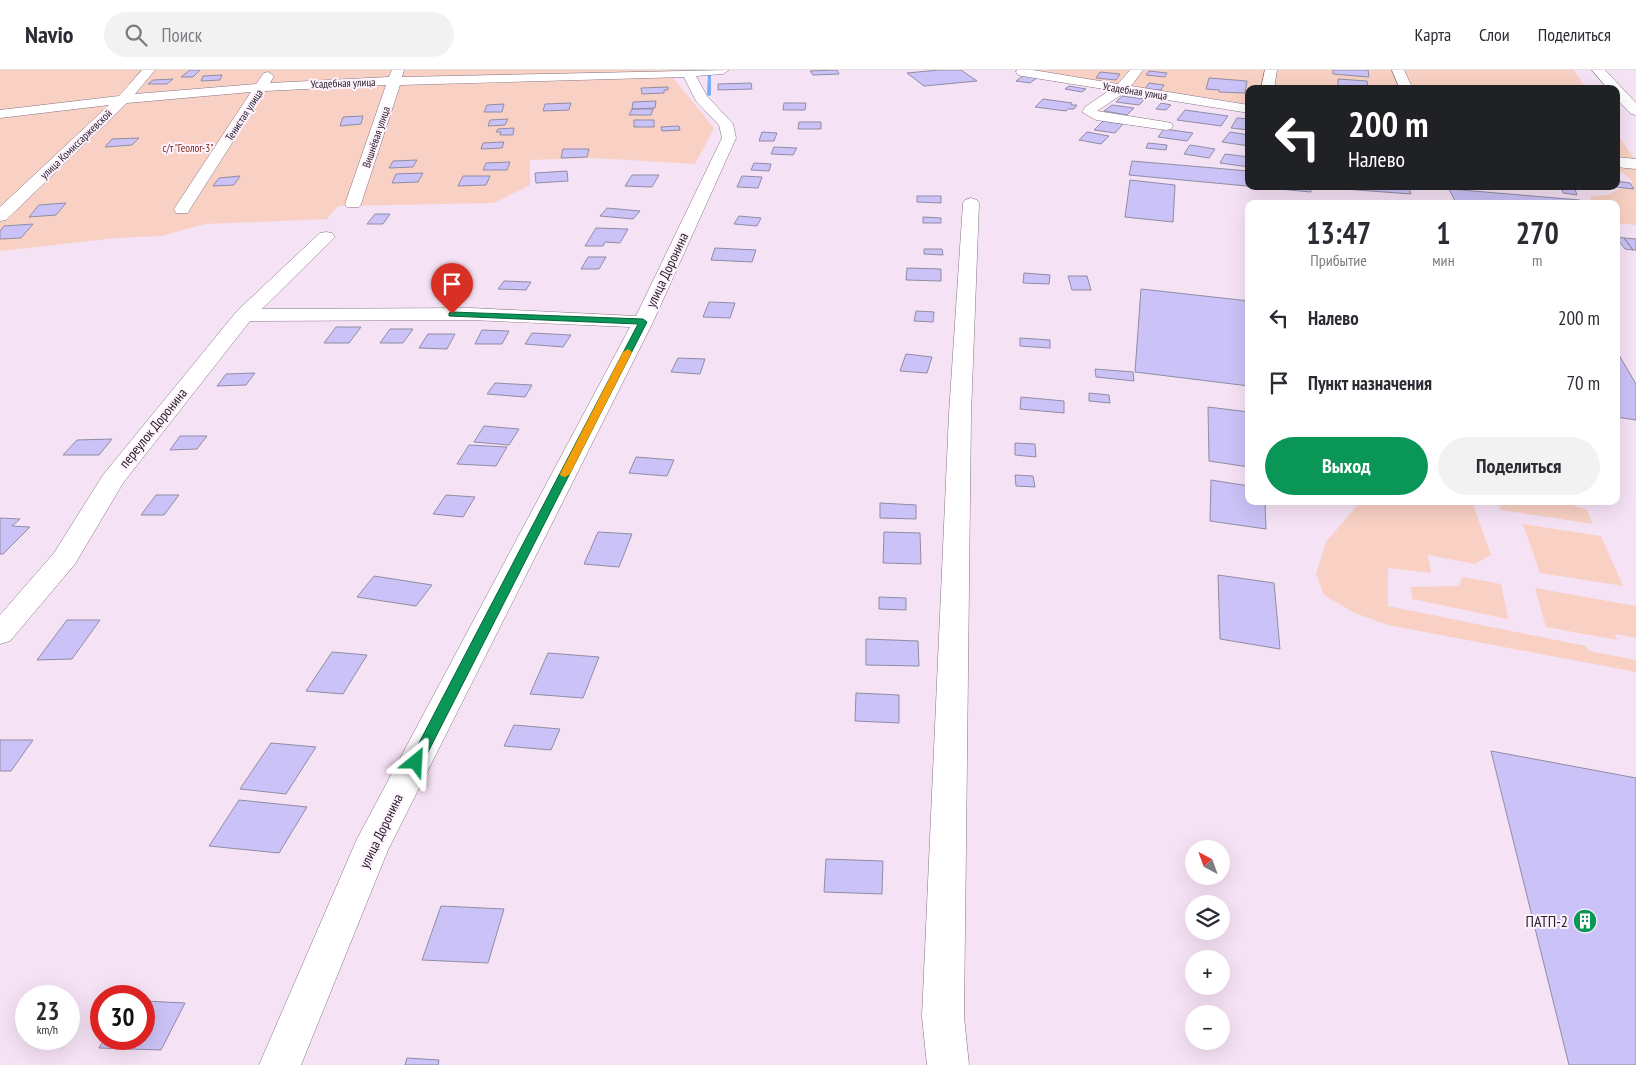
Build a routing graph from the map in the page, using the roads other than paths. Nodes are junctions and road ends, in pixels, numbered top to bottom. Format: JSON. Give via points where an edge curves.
{"nodes":[{"id":1,"x":149,"y":70,"type":"edge"},
{"id":2,"x":271,"y":70,"type":"edge"},
{"id":3,"x":723,"y":70,"type":"edge"},
{"id":4,"x":1137,"y":70,"type":"edge"},
{"id":5,"x":1271,"y":70,"type":"edge"},
{"id":6,"x":1398,"y":70,"type":"edge"},
{"id":7,"x":1598,"y":70,"type":"edge"},
{"id":8,"x":1022,"y":72,"type":"dead end"},
{"id":9,"x":688,"y":73,"type":"junction"},
{"id":10,"x":396,"y":75,"type":"edge"},
{"id":11,"x":1268,"y":85,"type":"edge"},
{"id":12,"x":1405,"y":85,"type":"edge"},
{"id":13,"x":1612,"y":85,"type":"edge"},
{"id":14,"x":263,"y":86,"type":"junction"},
{"id":15,"x":1121,"y":89,"type":"junction"},
{"id":16,"x":1620,"y":93,"type":"edge"},
{"id":17,"x":124,"y":98,"type":"junction"},
{"id":18,"x":1245,"y":108,"type":"edge"},
{"id":19,"x":1636,"y":110,"type":"edge"},
{"id":20,"x":0,"y":114,"type":"edge"},
{"id":21,"x":1166,"y":126,"type":"dead end"},
{"id":22,"x":1620,"y":162,"type":"edge"},
{"id":23,"x":1636,"y":164,"type":"edge"},
{"id":24,"x":971,"y":203,"type":"dead end"},
{"id":25,"x":353,"y":204,"type":"dead end"},
{"id":26,"x":182,"y":209,"type":"dead end"},
{"id":27,"x":0,"y":216,"type":"edge"},
{"id":28,"x":326,"y":237,"type":"dead end"},
{"id":29,"x":244,"y":315,"type":"junction"},
{"id":30,"x":643,"y":322,"type":"junction"},
{"id":31,"x":0,"y":634,"type":"edge"},
{"id":32,"x":280,"y":1065,"type":"edge"},
{"id":33,"x":948,"y":1065,"type":"edge"}],
"edges":[{"from":1,"to":17,"type":"street","name":"улица Комиссаржевской"},
{"from":2,"to":14,"type":"street","name":"Тенистая улица"},
{"from":3,"to":9,"type":"street","name":"Усадебная улица"},
{"from":4,"to":15,"type":"street"},
{"from":5,"to":11,"type":"street"},
{"from":6,"to":12,"type":"street"},
{"from":7,"to":13,"type":"street"},
{"from":8,"to":15,"type":"street","name":"Усадебная улица"},
{"from":9,"to":10,"type":"street","name":"Усадебная улица","via":[[656,76]]},
{"from":9,"to":30,"type":"street","name":"улица Доронина","via":[[700,98],[726,124],[729,138]]},
{"from":10,"to":14,"type":"street","name":"Усадебная улица"},
{"from":10,"to":25,"type":"street","name":"Вишнёвая улица"},
{"from":14,"to":17,"type":"street","name":"Усадебная улица"},
{"from":14,"to":26,"type":"street","name":"Тенистая улица"},
{"from":15,"to":18,"type":"street","name":"Усадебная улица"},
{"from":15,"to":21,"type":"street","via":[[1090,112],[1096,116]]},
{"from":16,"to":19,"type":"street"},
{"from":17,"to":20,"type":"street","name":"Усадебная улица"},
{"from":17,"to":27,"type":"street","name":"улица Комиссаржевской"},
{"from":22,"to":23,"type":"street"},
{"from":24,"to":33,"type":"street","via":[[960,414],[944,977],[943,1017]]},
{"from":28,"to":29,"type":"street","name":"переулок Доронина"},
{"from":29,"to":30,"type":"street","via":[[471,314]]},
{"from":29,"to":31,"type":"street","name":"переулок Доронина","via":[[112,480],[65,558]]},
{"from":30,"to":32,"type":"street","name":"улица Доронина","via":[[370,850]]}]}
